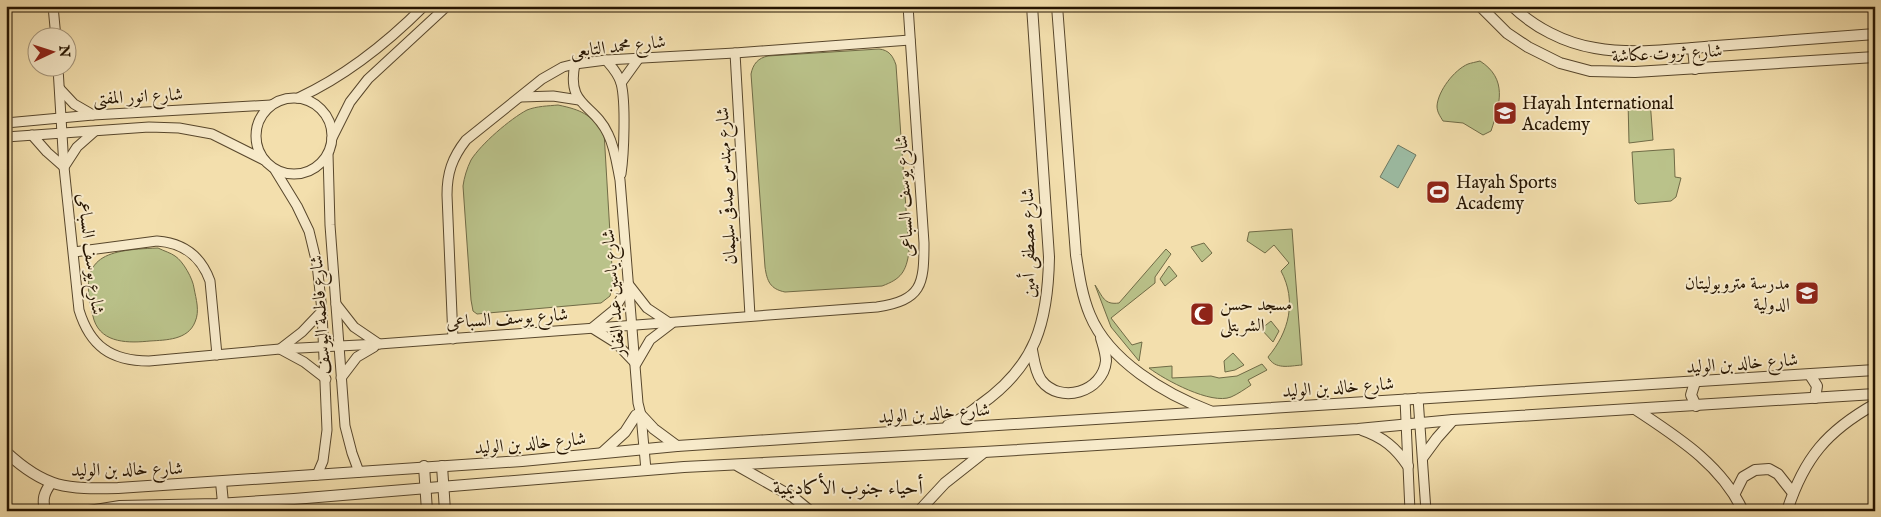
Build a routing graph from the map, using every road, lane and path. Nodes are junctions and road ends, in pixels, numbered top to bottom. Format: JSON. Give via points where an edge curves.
{"nodes":[{"id":1,"x":53,"y":6,"type":"edge"},
{"id":2,"x":424,"y":6,"type":"edge"},
{"id":3,"x":448,"y":6,"type":"edge"},
{"id":4,"x":908,"y":6,"type":"edge"},
{"id":5,"x":1032,"y":6,"type":"edge"},
{"id":6,"x":1057,"y":6,"type":"edge"},
{"id":7,"x":1480,"y":6,"type":"edge"},
{"id":8,"x":1512,"y":6,"type":"edge"},
{"id":9,"x":55,"y":28,"type":"edge"},
{"id":10,"x":1875,"y":34,"type":"edge"},
{"id":11,"x":910,"y":40,"type":"junction"},
{"id":12,"x":1693,"y":48,"type":"junction"},
{"id":13,"x":734,"y":53,"type":"junction"},
{"id":14,"x":1875,"y":57,"type":"edge"},
{"id":15,"x":639,"y":58,"type":"junction"},
{"id":16,"x":606,"y":60,"type":"junction"},
{"id":17,"x":575,"y":64,"type":"junction"},
{"id":18,"x":1695,"y":69,"type":"junction"},
{"id":19,"x":59,"y":78,"type":"edge"},
{"id":20,"x":621,"y":83,"type":"junction"},
{"id":21,"x":60,"y":89,"type":"junction"},
{"id":22,"x":521,"y":97,"type":"junction"},
{"id":23,"x":298,"y":98,"type":"junction"},
{"id":24,"x":579,"y":100,"type":"junction"},
{"id":25,"x":271,"y":106,"type":"junction"},
{"id":26,"x":93,"y":115,"type":"junction"},
{"id":27,"x":61,"y":117,"type":"junction"},
{"id":28,"x":6,"y":123,"type":"edge"},
{"id":29,"x":62,"y":132,"type":"junction"},
{"id":30,"x":94,"y":132,"type":"junction"},
{"id":31,"x":32,"y":135,"type":"junction"},
{"id":32,"x":6,"y":137,"type":"edge"},
{"id":33,"x":332,"y":138,"type":"junction"},
{"id":34,"x":328,"y":154,"type":"junction"},
{"id":35,"x":264,"y":160,"type":"junction"},
{"id":36,"x":64,"y":167,"type":"junction"},
{"id":37,"x":275,"y":170,"type":"junction"},
{"id":38,"x":620,"y":180,"type":"junction"},
{"id":39,"x":74,"y":252,"type":"junction"},
{"id":40,"x":629,"y":285,"type":"junction"},
{"id":41,"x":336,"y":302,"type":"junction"},
{"id":42,"x":322,"y":311,"type":"junction"},
{"id":43,"x":750,"y":316,"type":"junction"},
{"id":44,"x":671,"y":324,"type":"junction"},
{"id":45,"x":632,"y":325,"type":"junction"},
{"id":46,"x":592,"y":328,"type":"junction"},
{"id":47,"x":1100,"y":334,"type":"junction"},
{"id":48,"x":452,"y":339,"type":"junction"},
{"id":49,"x":379,"y":344,"type":"junction"},
{"id":50,"x":339,"y":347,"type":"junction"},
{"id":51,"x":324,"y":348,"type":"junction"},
{"id":52,"x":280,"y":350,"type":"junction"},
{"id":53,"x":1032,"y":350,"type":"junction"},
{"id":54,"x":217,"y":355,"type":"junction"},
{"id":55,"x":636,"y":364,"type":"junction"},
{"id":56,"x":1875,"y":370,"type":"edge"},
{"id":57,"x":1810,"y":375,"type":"junction"},
{"id":58,"x":341,"y":378,"type":"junction"},
{"id":59,"x":326,"y":379,"type":"junction"},
{"id":60,"x":1695,"y":382,"type":"junction"},
{"id":61,"x":1875,"y":394,"type":"edge"},
{"id":62,"x":1418,"y":398,"type":"junction"},
{"id":63,"x":1815,"y":398,"type":"junction"},
{"id":64,"x":1405,"y":399,"type":"junction"},
{"id":65,"x":1875,"y":404,"type":"edge"},
{"id":66,"x":1696,"y":406,"type":"junction"},
{"id":67,"x":1635,"y":410,"type":"junction"},
{"id":68,"x":1213,"y":412,"type":"junction"},
{"id":69,"x":638,"y":415,"type":"junction"},
{"id":70,"x":1452,"y":420,"type":"junction"},
{"id":71,"x":1420,"y":423,"type":"junction"},
{"id":72,"x":1407,"y":424,"type":"junction"},
{"id":73,"x":936,"y":429,"type":"junction"},
{"id":74,"x":1358,"y":429,"type":"junction"},
{"id":75,"x":677,"y":446,"type":"junction"},
{"id":76,"x":641,"y":449,"type":"junction"},
{"id":77,"x":6,"y":452,"type":"edge"},
{"id":78,"x":984,"y":452,"type":"junction"},
{"id":79,"x":602,"y":453,"type":"junction"},
{"id":80,"x":1423,"y":457,"type":"junction"},
{"id":81,"x":737,"y":465,"type":"junction"},
{"id":82,"x":424,"y":466,"type":"junction"},
{"id":83,"x":442,"y":466,"type":"junction"},
{"id":84,"x":1408,"y":466,"type":"junction"},
{"id":85,"x":643,"y":471,"type":"junction"},
{"id":86,"x":359,"y":472,"type":"junction"},
{"id":87,"x":316,"y":475,"type":"junction"},
{"id":88,"x":222,"y":482,"type":"junction"},
{"id":89,"x":51,"y":483,"type":"junction"},
{"id":90,"x":443,"y":486,"type":"junction"},
{"id":91,"x":425,"y":487,"type":"junction"},
{"id":92,"x":1735,"y":492,"type":"junction"},
{"id":93,"x":1793,"y":493,"type":"junction"},
{"id":94,"x":1425,"y":500,"type":"junction"},
{"id":95,"x":223,"y":504,"type":"junction"},
{"id":96,"x":45,"y":511,"type":"edge"},
{"id":97,"x":89,"y":511,"type":"edge"},
{"id":98,"x":427,"y":511,"type":"edge"},
{"id":99,"x":445,"y":511,"type":"edge"},
{"id":100,"x":810,"y":511,"type":"edge"},
{"id":101,"x":919,"y":511,"type":"edge"},
{"id":102,"x":1410,"y":511,"type":"edge"},
{"id":103,"x":1426,"y":511,"type":"edge"},
{"id":104,"x":1432,"y":511,"type":"edge"},
{"id":105,"x":1744,"y":511,"type":"edge"},
{"id":106,"x":1787,"y":511,"type":"edge"}],
"edges":[{"from":1,"to":9,"type":"street"},
{"from":2,"to":23,"type":"street","via":[[344,74]]},
{"from":3,"to":33,"type":"street","via":[[368,79],[350,102]]},
{"from":4,"to":11,"type":"street","name":"شارع يوسف السباعى"},
{"from":5,"to":53,"type":"street","name":"شارع مصطفى أمين","via":[[1049,258],[1047,302]]},
{"from":6,"to":47,"type":"street","via":[[1076,255],[1085,300]]},
{"from":7,"to":18,"type":"street","name":"شارع ثروت عكاشة","via":[[1507,33],[1560,63],[1606,73]]},
{"from":8,"to":12,"type":"street","name":"شارع ثروت عكاشة","via":[[1541,28],[1571,42],[1595,48]]},
{"from":10,"to":12,"type":"street","name":"شارع ثروت عكاشة"},
{"from":11,"to":13,"type":"street","name":"شارع محمد التابعى"},
{"from":11,"to":43,"type":"street","name":"شارع يوسف السباعى","via":[[924,243],[923,275],[919,286],[904,300],[892,304]]},
{"from":12,"to":18,"type":"street"},
{"from":13,"to":15,"type":"street","name":"شارع محمد التابعى"},
{"from":13,"to":43,"type":"street","name":"شارع مهندس صدقى سليمان"},
{"from":14,"to":18,"type":"street","name":"شارع ثروت عكاشة"},
{"from":15,"to":16,"type":"street","name":"شارع محمد التابعى"},
{"from":15,"to":20,"type":"street"},
{"from":16,"to":17,"type":"street","name":"شارع محمد التابعى"},
{"from":16,"to":20,"type":"street"},
{"from":17,"to":22,"type":"street","name":"شارع محمد التابعى","via":[[542,79]]},
{"from":17,"to":24,"type":"street","via":[[573,84]]},
{"from":19,"to":21,"type":"street","name":"شارع يوسف السباعى"},
{"from":20,"to":38,"type":"street","name":"شارع ياسين عبد الغفار","via":[[623,161]]},
{"from":21,"to":26,"type":"street","via":[[74,104]]},
{"from":21,"to":27,"type":"street","name":"شارع يوسف السباعى"},
{"from":22,"to":24,"type":"street","via":[[553,96]]},
{"from":22,"to":48,"type":"street","name":"شارع محمد التابعى","via":[[466,140],[451,164],[447,196]]},
{"from":23,"to":25,"type":"street"},
{"from":23,"to":33,"type":"street","via":[[323,112],[330,124]]},
{"from":24,"to":38,"type":"street","name":"شارع ياسين عبد الغفار","via":[[608,134]]},
{"from":25,"to":26,"type":"street","name":"شارع انور المفتى"},
{"from":25,"to":35,"type":"street","via":[[261,117],[256,131],[257,147]]},
{"from":26,"to":27,"type":"street","name":"شارع انور المفتى"},
{"from":27,"to":28,"type":"street","name":"شارع انور المفتى"},
{"from":27,"to":29,"type":"street","name":"شارع يوسف السباعى"},
{"from":29,"to":30,"type":"street","name":"شارع انور المفتى"},
{"from":29,"to":31,"type":"street","name":"شارع انور المفتى"},
{"from":29,"to":36,"type":"street","name":"شارع يوسف السباعى"},
{"from":30,"to":35,"type":"street","name":"شارع انور المفتى","via":[[149,127],[195,130],[212,134]]},
{"from":30,"to":36,"type":"street","via":[[77,147]]},
{"from":31,"to":32,"type":"street","name":"شارع انور المفتى"},
{"from":31,"to":36,"type":"street"},
{"from":33,"to":34,"type":"street"},
{"from":34,"to":37,"type":"street","via":[[320,164],[304,173],[286,174]]},
{"from":34,"to":41,"type":"street","name":"شارع فاطمة اليوسف"},
{"from":35,"to":37,"type":"street"},
{"from":36,"to":39,"type":"street","name":"شارع يوسف السباعى"},
{"from":37,"to":42,"type":"street","name":"شارع فاطمة اليوسف","via":[[309,231],[316,255]]},
{"from":38,"to":40,"type":"street","name":"شارع ياسين عبد الغفار"},
{"from":39,"to":54,"type":"street","name":"شارع يوسف السباعى","via":[[79,310],[92,339],[104,350],[133,361]]},
{"from":39,"to":54,"type":"street","via":[[157,241],[181,245],[191,252],[200,260],[210,282]]},
{"from":40,"to":44,"type":"street","via":[[647,308]]},
{"from":40,"to":45,"type":"street","name":"شارع ياسين عبد الغفار"},
{"from":40,"to":46,"type":"street","via":[[614,310]]},
{"from":41,"to":49,"type":"street","via":[[354,327]]},
{"from":41,"to":50,"type":"street","name":"شارع فاطمة اليوسف"},
{"from":42,"to":51,"type":"street","name":"شارع فاطمة اليوسف"},
{"from":42,"to":52,"type":"street"},
{"from":43,"to":44,"type":"street","name":"شارع يوسف السباعى"},
{"from":44,"to":45,"type":"street","name":"شارع يوسف السباعى"},
{"from":44,"to":55,"type":"street","via":[[650,340]]},
{"from":45,"to":46,"type":"street","name":"شارع يوسف السباعى"},
{"from":45,"to":55,"type":"street","name":"شارع ياسين عبد الغفار"},
{"from":46,"to":48,"type":"street","name":"شارع يوسف السباعى"},
{"from":46,"to":55,"type":"street","via":[[616,343]]},
{"from":47,"to":53,"type":"street","via":[[1106,361],[1102,373],[1096,383],[1074,394],[1050,388],[1041,379]]},
{"from":47,"to":68,"type":"street","via":[[1125,362],[1154,384],[1185,402]]},
{"from":48,"to":49,"type":"street","name":"شارع يوسف السباعى"},
{"from":49,"to":50,"type":"street","name":"شارع يوسف السباعى"},
{"from":49,"to":58,"type":"street","via":[[357,357]]},
{"from":50,"to":51,"type":"street","name":"شارع يوسف السباعى"},
{"from":50,"to":58,"type":"street","name":"شارع فاطمة اليوسف"},
{"from":51,"to":52,"type":"street","name":"شارع يوسف السباعى"},
{"from":51,"to":59,"type":"street","name":"شارع فاطمة اليوسف"},
{"from":52,"to":54,"type":"street","name":"شارع يوسف السباعى"},
{"from":52,"to":59,"type":"street","via":[[304,362]]},
{"from":53,"to":73,"type":"street","name":"شارع مصطفى أمين","via":[[1012,378],[985,402],[956,422]]},
{"from":55,"to":69,"type":"street","name":"شارع ياسين عبد الغفار"},
{"from":56,"to":57,"type":"street","name":"شارع خالد بن الوليد"},
{"from":57,"to":60,"type":"street","name":"شارع خالد بن الوليد"},
{"from":57,"to":63,"type":"street","via":[[1817,386]]},
{"from":58,"to":86,"type":"street","name":"شارع فاطمة اليوسف","via":[[345,426]]},
{"from":59,"to":87,"type":"street","name":"شارع فاطمة اليوسف","via":[[326,445]]},
{"from":60,"to":62,"type":"street","name":"شارع خالد بن الوليد"},
{"from":60,"to":66,"type":"street","via":[[1691,395]]},
{"from":61,"to":63,"type":"street","name":"شارع خالد بن الوليد"},
{"from":62,"to":64,"type":"street","name":"شارع خالد بن الوليد"},
{"from":62,"to":71,"type":"street"},
{"from":63,"to":66,"type":"street","name":"شارع خالد بن الوليد"},
{"from":64,"to":68,"type":"street","name":"شارع خالد بن الوليد"},
{"from":64,"to":72,"type":"street"},
{"from":65,"to":93,"type":"street","via":[[1856,414],[1814,453]]},
{"from":66,"to":67,"type":"street","name":"شارع خالد بن الوليد"},
{"from":67,"to":70,"type":"street","name":"شارع خالد بن الوليد"},
{"from":67,"to":92,"type":"street","via":[[1678,437]]},
{"from":68,"to":73,"type":"street","name":"شارع خالد بن الوليد"},
{"from":69,"to":75,"type":"street"},
{"from":69,"to":76,"type":"street","name":"شارع ياسين عبد الغفار"},
{"from":69,"to":79,"type":"street","via":[[618,440]]},
{"from":70,"to":71,"type":"street","name":"شارع خالد بن الوليد"},
{"from":70,"to":80,"type":"street"},
{"from":71,"to":72,"type":"street","name":"شارع خالد بن الوليد"},
{"from":71,"to":80,"type":"street"},
{"from":72,"to":74,"type":"street","name":"شارع خالد بن الوليد"},
{"from":72,"to":84,"type":"street"},
{"from":73,"to":75,"type":"street","name":"شارع خالد بن الوليد"},
{"from":74,"to":78,"type":"street","name":"شارع خالد بن الوليد"},
{"from":74,"to":84,"type":"street","via":[[1387,442]]},
{"from":75,"to":76,"type":"street","name":"شارع خالد بن الوليد"},
{"from":76,"to":79,"type":"street","name":"شارع خالد بن الوليد"},
{"from":76,"to":85,"type":"street","name":"شارع ياسين عبد الغفار"},
{"from":77,"to":89,"type":"street","name":"شارع خالد بن الوليد"},
{"from":78,"to":81,"type":"street","name":"شارع خالد بن الوليد"},
{"from":78,"to":101,"type":"street","via":[[945,483]]},
{"from":79,"to":83,"type":"street","name":"شارع خالد بن الوليد"},
{"from":80,"to":94,"type":"street"},
{"from":81,"to":85,"type":"street","name":"شارع خالد بن الوليد"},
{"from":81,"to":100,"type":"street","via":[[793,497]]},
{"from":82,"to":83,"type":"street","name":"شارع خالد بن الوليد"},
{"from":82,"to":86,"type":"street","name":"شارع خالد بن الوليد"},
{"from":82,"to":91,"type":"street"},
{"from":83,"to":90,"type":"street"},
{"from":84,"to":102,"type":"street"},
{"from":85,"to":90,"type":"street","name":"شارع خالد بن الوليد"},
{"from":86,"to":87,"type":"street","name":"شارع خالد بن الوليد"},
{"from":87,"to":88,"type":"street","name":"شارع خالد بن الوليد"},
{"from":88,"to":89,"type":"street","name":"شارع خالد بن الوليد","via":[[92,488]]},
{"from":88,"to":95,"type":"street"},
{"from":89,"to":96,"type":"street","via":[[43,500]]},
{"from":90,"to":91,"type":"street","name":"شارع خالد بن الوليد"},
{"from":90,"to":99,"type":"street"},
{"from":91,"to":95,"type":"street","name":"شارع خالد بن الوليد"},
{"from":91,"to":98,"type":"street"},
{"from":92,"to":93,"type":"street","via":[[1743,477],[1755,470],[1769,469],[1778,474]]},
{"from":92,"to":105,"type":"street"},
{"from":93,"to":106,"type":"street"},
{"from":94,"to":103,"type":"street"},
{"from":94,"to":104,"type":"street"},
{"from":95,"to":97,"type":"street","name":"شارع خالد بن الوليد","via":[[120,506]]}]}
